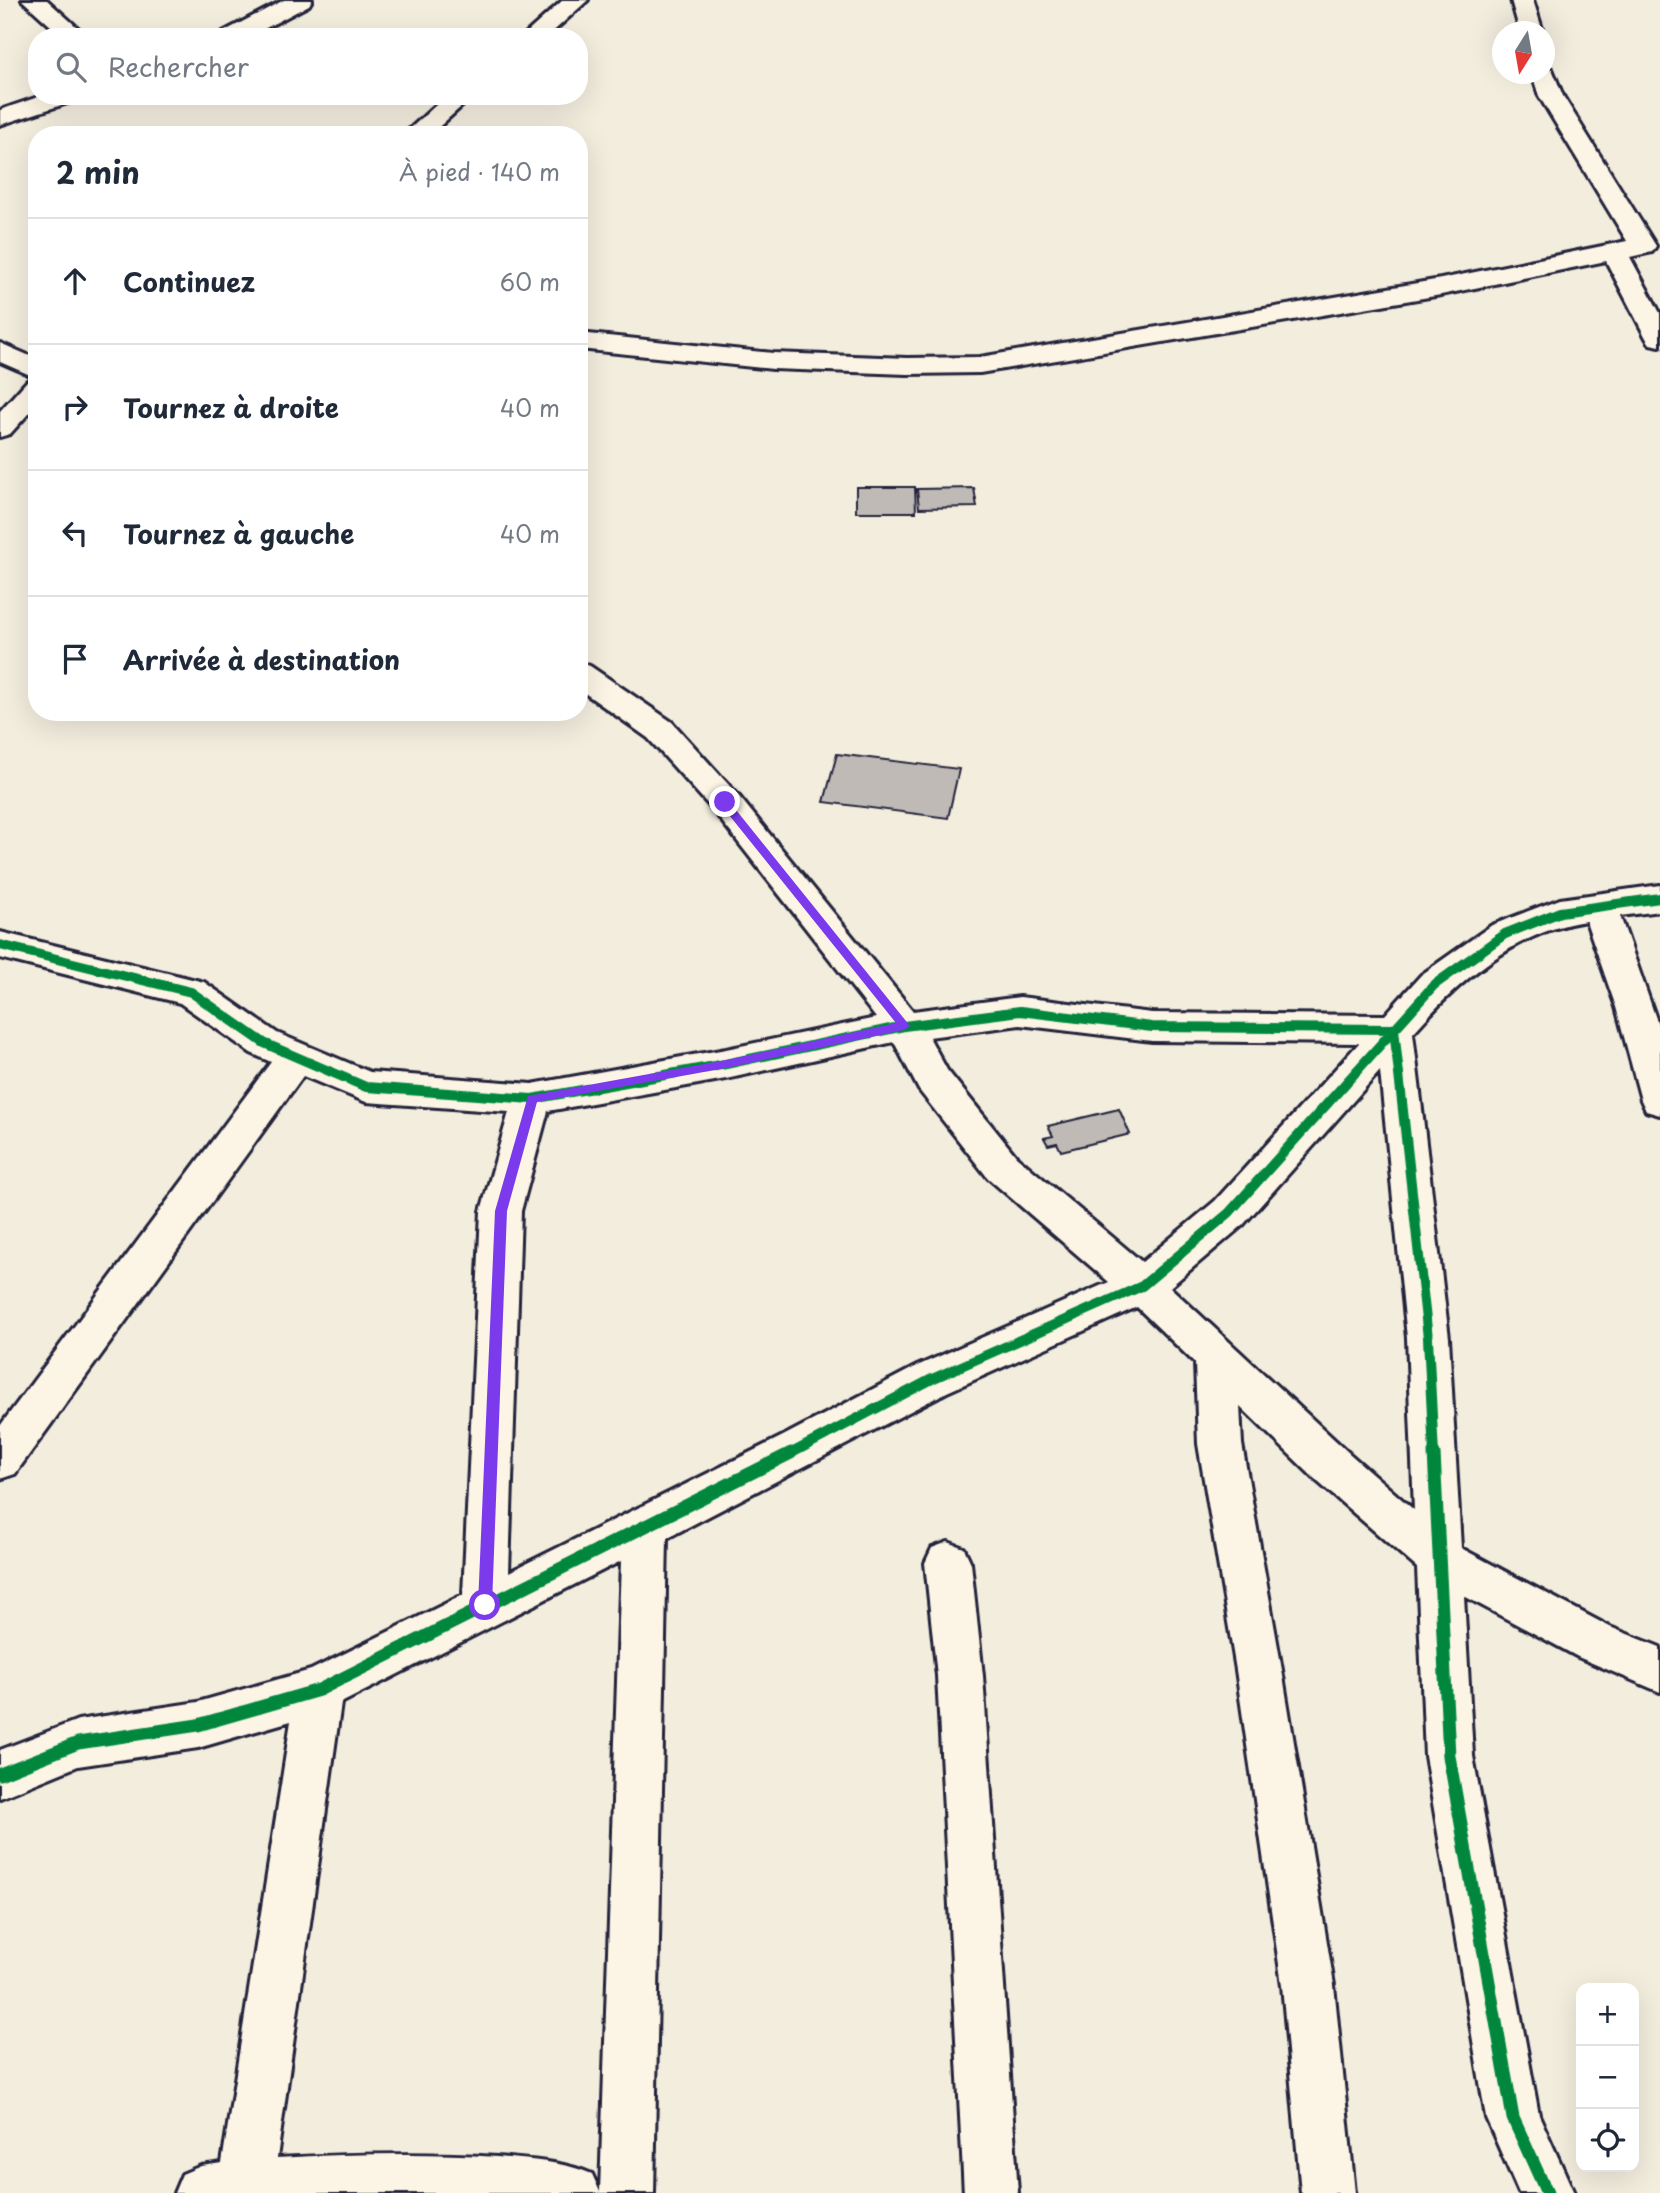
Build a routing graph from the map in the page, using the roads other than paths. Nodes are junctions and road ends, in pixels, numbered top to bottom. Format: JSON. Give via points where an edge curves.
{"nodes":[{"id":1,"x":33,"y":0,"type":"edge"},
{"id":2,"x":301,"y":0,"type":"edge"},
{"id":3,"x":577,"y":0,"type":"edge"},
{"id":4,"x":1522,"y":0,"type":"edge"},
{"id":5,"x":1529,"y":21,"type":"edge"},
{"id":6,"x":66,"y":28,"type":"edge"},
{"id":7,"x":248,"y":28,"type":"edge"},
{"id":8,"x":544,"y":28,"type":"edge"},
{"id":9,"x":1547,"y":84,"type":"edge"},
{"id":10,"x":38,"y":105,"type":"edge"},
{"id":11,"x":450,"y":105,"type":"edge"},
{"id":12,"x":0,"y":118,"type":"edge"},
{"id":13,"x":426,"y":126,"type":"edge"},
{"id":14,"x":1615,"y":254,"type":"junction"},
{"id":15,"x":1658,"y":331,"type":"edge"},
{"id":16,"x":588,"y":342,"type":"edge"},
{"id":17,"x":0,"y":351,"type":"edge"},
{"id":18,"x":28,"y":365,"type":"edge"},
{"id":19,"x":28,"y":397,"type":"edge"},
{"id":20,"x":0,"y":428,"type":"edge"},
{"id":21,"x":588,"y":679,"type":"edge"},
{"id":22,"x":1660,"y":898,"type":"edge"},
{"id":23,"x":1598,"y":905,"type":"junction"},
{"id":24,"x":0,"y":944,"type":"edge"},
{"id":25,"x":904,"y":1026,"type":"junction"},
{"id":26,"x":1394,"y":1029,"type":"junction"},
{"id":27,"x":297,"y":1056,"type":"junction"},
{"id":28,"x":532,"y":1099,"type":"junction"},
{"id":29,"x":1660,"y":1100,"type":"edge"},
{"id":30,"x":1142,"y":1286,"type":"junction"},
{"id":31,"x":1216,"y":1356,"type":"junction"},
{"id":32,"x":0,"y":1460,"type":"edge"},
{"id":33,"x":645,"y":1525,"type":"junction"},
{"id":34,"x":1440,"y":1560,"type":"junction"},
{"id":35,"x":948,"y":1563,"type":"dead end"},
{"id":36,"x":485,"y":1605,"type":"junction"},
{"id":37,"x":1660,"y":1670,"type":"edge"},
{"id":38,"x":319,"y":1690,"type":"junction"},
{"id":39,"x":0,"y":1774,"type":"edge"},
{"id":40,"x":245,"y":2190,"type":"edge"},
{"id":41,"x":573,"y":2193,"type":"edge"},
{"id":42,"x":627,"y":2193,"type":"edge"},
{"id":43,"x":991,"y":2193,"type":"edge"},
{"id":44,"x":1328,"y":2193,"type":"edge"},
{"id":45,"x":1547,"y":2193,"type":"edge"}],
"edges":[{"from":1,"to":6,"type":"street"},
{"from":2,"to":7,"type":"street"},
{"from":3,"to":8,"type":"street"},
{"from":4,"to":5,"type":"street"},
{"from":9,"to":14,"type":"street","via":[[1643,246]]},
{"from":10,"to":12,"type":"street"},
{"from":11,"to":13,"type":"street"},
{"from":14,"to":15,"type":"street"},
{"from":14,"to":16,"type":"street","via":[[980,365],[773,361]]},
{"from":17,"to":18,"type":"street"},
{"from":19,"to":20,"type":"street"},
{"from":21,"to":25,"type":"street","via":[[660,730],[725,802]]},
{"from":22,"to":23,"type":"street"},
{"from":23,"to":26,"type":"street","via":[[1560,912],[1505,934],[1434,985]]},
{"from":23,"to":29,"type":"street","via":[[1635,1007]]},
{"from":24,"to":27,"type":"street","via":[[191,992],[264,1042]]},
{"from":25,"to":26,"type":"street","via":[[1020,1012],[1152,1027]]},
{"from":25,"to":28,"type":"street"},
{"from":25,"to":30,"type":"street","via":[[933,1080],[1002,1167]]},
{"from":26,"to":30,"type":"street","via":[[1229,1213]]},
{"from":26,"to":34,"type":"street","via":[[1428,1338]]},
{"from":27,"to":28,"type":"street","via":[[366,1087]]},
{"from":27,"to":32,"type":"street"},
{"from":28,"to":36,"type":"street","via":[[501,1211]]},
{"from":30,"to":31,"type":"street"},
{"from":30,"to":33,"type":"street","via":[[932,1379]]},
{"from":31,"to":34,"type":"street"},
{"from":31,"to":44,"type":"street","via":[[1220,1444],[1308,1985]]},
{"from":33,"to":36,"type":"street"},
{"from":33,"to":42,"type":"street"},
{"from":34,"to":37,"type":"street","via":[[1594,1642]]},
{"from":34,"to":45,"type":"street","via":[[1449,1756],[1513,2118]]},
{"from":35,"to":43,"type":"street","via":[[960,1676]]},
{"from":36,"to":38,"type":"street"},
{"from":38,"to":39,"type":"street","via":[[198,1725],[78,1743]]},
{"from":38,"to":40,"type":"street"},
{"from":40,"to":41,"type":"street","via":[[413,2180]]}]}
